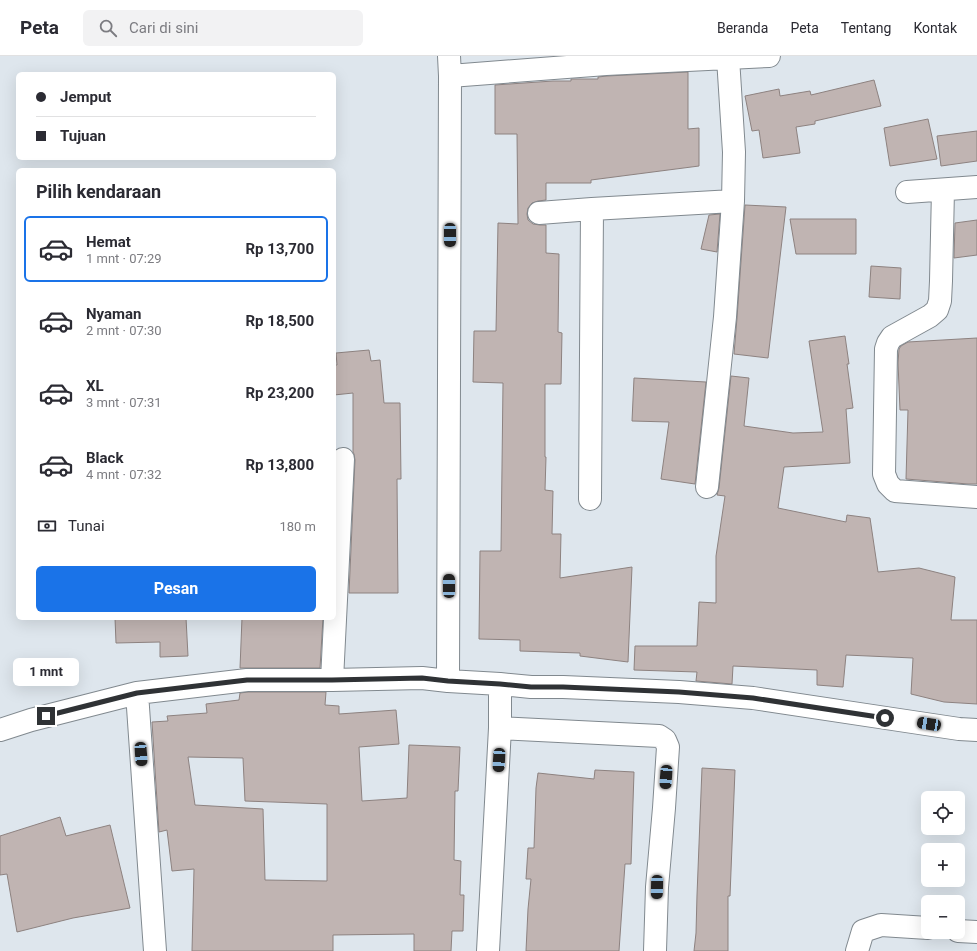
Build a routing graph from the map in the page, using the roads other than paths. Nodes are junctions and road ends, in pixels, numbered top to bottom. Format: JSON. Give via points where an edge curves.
{"nodes":[{"id":1,"x":769,"y":56,"type":"edge"},
{"id":2,"x":728,"y":58,"type":"junction"},
{"id":3,"x":450,"y":66,"type":"edge"},
{"id":4,"x":977,"y":187,"type":"edge"},
{"id":5,"x":943,"y":190,"type":"junction"},
{"id":6,"x":907,"y":192,"type":"dead end"},
{"id":7,"x":733,"y":201,"type":"junction"},
{"id":8,"x":592,"y":209,"type":"junction"},
{"id":9,"x":539,"y":214,"type":"dead end"},
{"id":10,"x":343,"y":459,"type":"dead end"},
{"id":11,"x":706,"y":487,"type":"dead end"},
{"id":12,"x":977,"y":496,"type":"edge"},
{"id":13,"x":590,"y":499,"type":"dead end"},
{"id":14,"x":336,"y":600,"type":"edge"},
{"id":15,"x":335,"y":620,"type":"edge"},
{"id":16,"x":332,"y":680,"type":"junction"},
{"id":17,"x":448,"y":681,"type":"junction"},
{"id":18,"x":500,"y":684,"type":"junction"},
{"id":19,"x":137,"y":693,"type":"junction"},
{"id":20,"x":500,"y":728,"type":"junction"},
{"id":21,"x":0,"y":730,"type":"edge"},
{"id":22,"x":977,"y":730,"type":"edge"},
{"id":23,"x":921,"y":928,"type":"edge"},
{"id":24,"x":965,"y":931,"type":"edge"},
{"id":25,"x":977,"y":932,"type":"edge"},
{"id":26,"x":155,"y":951,"type":"edge"},
{"id":27,"x":488,"y":951,"type":"edge"},
{"id":28,"x":656,"y":951,"type":"edge"},
{"id":29,"x":857,"y":951,"type":"edge"}],
"edges":[{"from":1,"to":2,"type":"street"},
{"from":2,"to":3,"type":"street","via":[[606,64]]},
{"from":2,"to":7,"type":"street","via":[[734,152]]},
{"from":3,"to":17,"type":"street"},
{"from":4,"to":5,"type":"street"},
{"from":5,"to":6,"type":"street"},
{"from":5,"to":12,"type":"street","via":[[940,301],[937,310],[892,336],[886,349],[884,474],[888,484],[895,490]]},
{"from":7,"to":8,"type":"street"},
{"from":7,"to":11,"type":"street","via":[[725,317]]},
{"from":8,"to":9,"type":"street"},
{"from":8,"to":13,"type":"street"},
{"from":10,"to":14,"type":"street"},
{"from":15,"to":16,"type":"street"},
{"from":16,"to":17,"type":"street","via":[[422,678]]},
{"from":16,"to":19,"type":"street","via":[[247,680]]},
{"from":17,"to":18,"type":"street"},
{"from":18,"to":20,"type":"street"},
{"from":18,"to":22,"type":"street","via":[[753,698]]},
{"from":19,"to":21,"type":"street"},
{"from":19,"to":26,"type":"street"},
{"from":20,"to":27,"type":"street"},
{"from":20,"to":28,"type":"street","via":[[659,736],[665,740],[668,747],[657,887]]},
{"from":23,"to":29,"type":"street","via":[[881,925],[863,931]]},
{"from":24,"to":25,"type":"street"}]}
